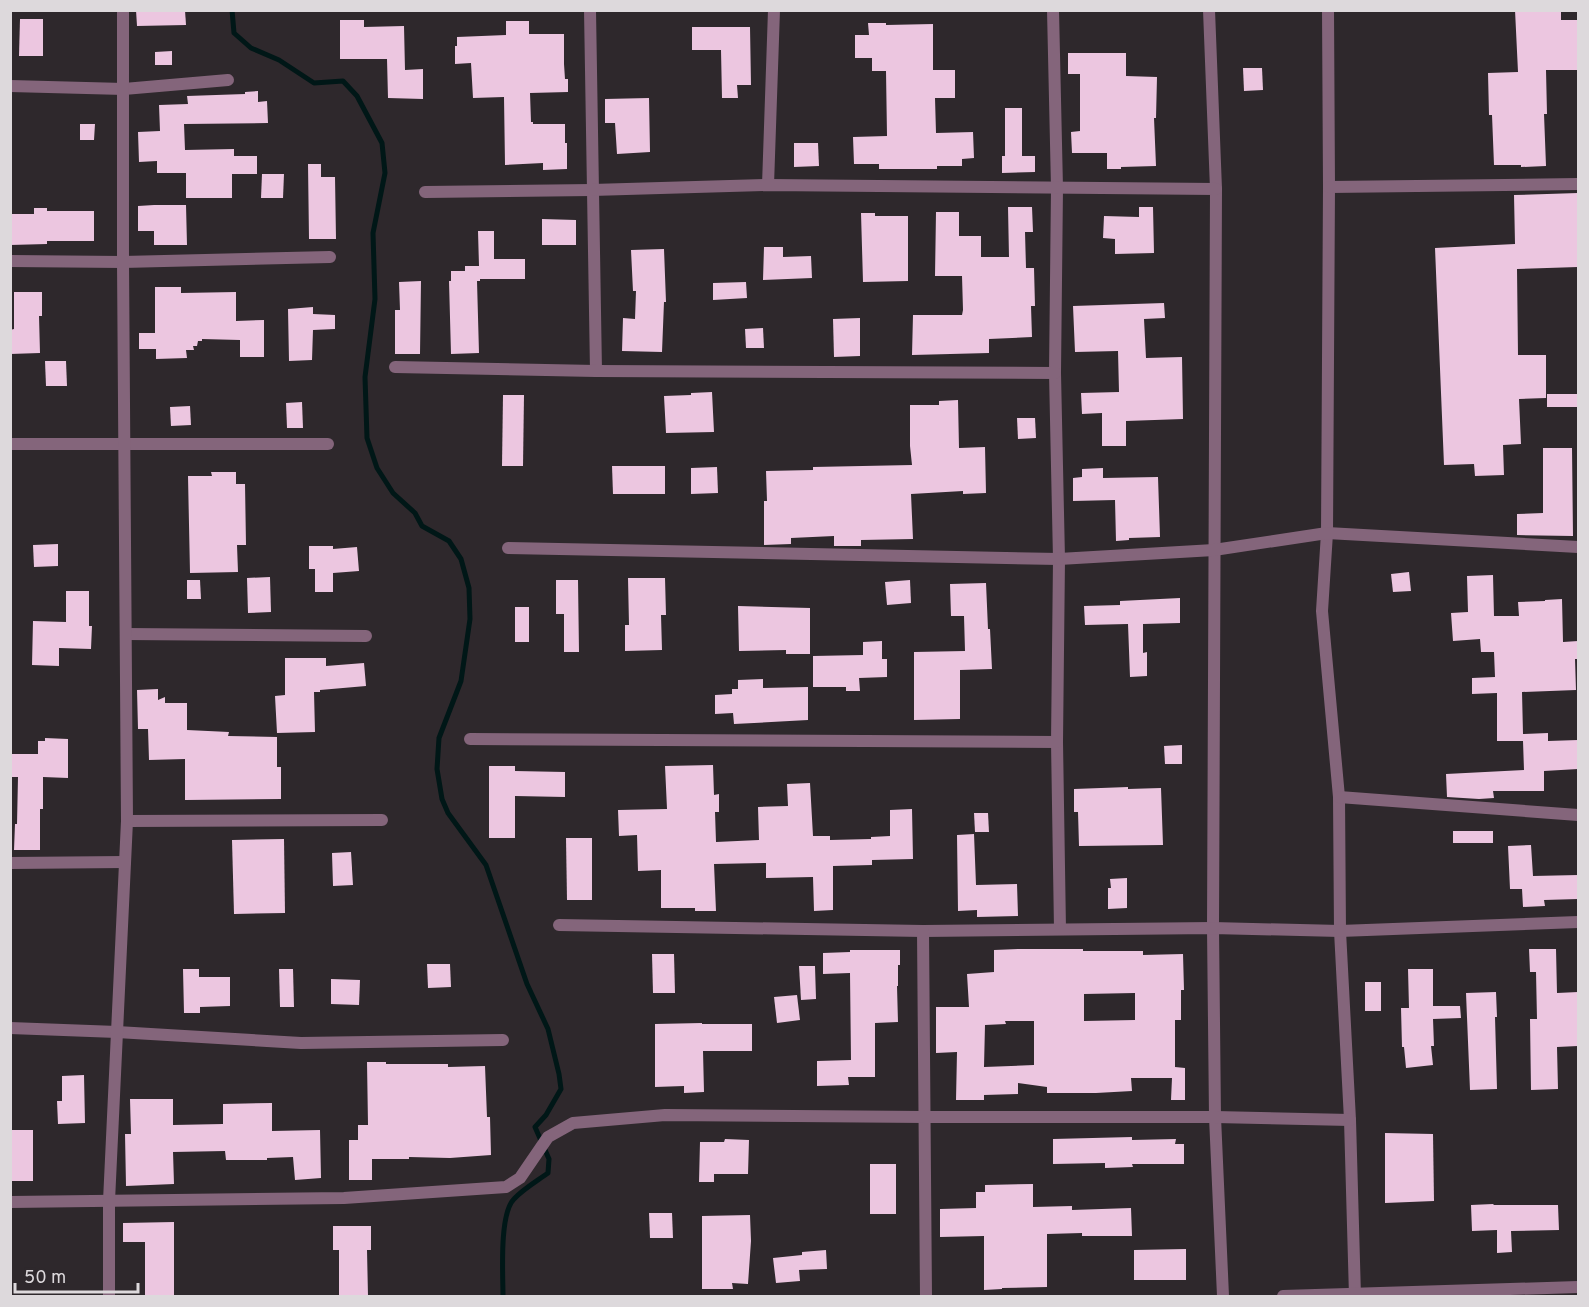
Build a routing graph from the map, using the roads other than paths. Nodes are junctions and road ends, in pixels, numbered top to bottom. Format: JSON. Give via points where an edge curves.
{"nodes":[{"id":1,"x":123,"y":10,"type":"edge"},
{"id":2,"x":590,"y":10,"type":"edge"},
{"id":3,"x":774,"y":10,"type":"edge"},
{"id":4,"x":1053,"y":10,"type":"edge"},
{"id":5,"x":1209,"y":10,"type":"edge"},
{"id":6,"x":1328,"y":10,"type":"edge"},
{"id":7,"x":228,"y":80,"type":"dead end"},
{"id":8,"x":10,"y":86,"type":"edge"},
{"id":9,"x":124,"y":89,"type":"junction"},
{"id":10,"x":1578,"y":184,"type":"edge"},
{"id":11,"x":768,"y":185,"type":"junction"},
{"id":12,"x":1329,"y":187,"type":"junction"},
{"id":13,"x":1056,"y":188,"type":"junction"},
{"id":14,"x":1216,"y":189,"type":"junction"},
{"id":15,"x":592,"y":190,"type":"junction"},
{"id":16,"x":425,"y":192,"type":"dead end"},
{"id":17,"x":330,"y":257,"type":"dead end"},
{"id":18,"x":10,"y":261,"type":"edge"},
{"id":19,"x":123,"y":262,"type":"junction"},
{"id":20,"x":395,"y":367,"type":"dead end"},
{"id":21,"x":596,"y":371,"type":"junction"},
{"id":22,"x":1055,"y":373,"type":"junction"},
{"id":23,"x":10,"y":444,"type":"edge"},
{"id":24,"x":125,"y":444,"type":"junction"},
{"id":25,"x":328,"y":444,"type":"dead end"},
{"id":26,"x":1327,"y":533,"type":"junction"},
{"id":27,"x":1578,"y":547,"type":"edge"},
{"id":28,"x":508,"y":548,"type":"dead end"},
{"id":29,"x":1214,"y":550,"type":"junction"},
{"id":30,"x":1059,"y":559,"type":"junction"},
{"id":31,"x":126,"y":634,"type":"junction"},
{"id":32,"x":366,"y":636,"type":"dead end"},
{"id":33,"x":470,"y":739,"type":"dead end"},
{"id":34,"x":1057,"y":742,"type":"junction"},
{"id":35,"x":1339,"y":797,"type":"junction"},
{"id":36,"x":1578,"y":815,"type":"edge"},
{"id":37,"x":382,"y":820,"type":"dead end"},
{"id":38,"x":127,"y":821,"type":"junction"},
{"id":39,"x":125,"y":862,"type":"junction"},
{"id":40,"x":10,"y":863,"type":"edge"},
{"id":41,"x":1578,"y":922,"type":"edge"},
{"id":42,"x":559,"y":925,"type":"dead end"},
{"id":43,"x":1060,"y":928,"type":"junction"},
{"id":44,"x":1213,"y":928,"type":"junction"},
{"id":45,"x":923,"y":931,"type":"junction"},
{"id":46,"x":1340,"y":931,"type":"junction"},
{"id":47,"x":10,"y":1028,"type":"edge"},
{"id":48,"x":117,"y":1032,"type":"junction"},
{"id":49,"x":503,"y":1040,"type":"dead end"},
{"id":50,"x":925,"y":1117,"type":"junction"},
{"id":51,"x":1215,"y":1117,"type":"junction"},
{"id":52,"x":1350,"y":1120,"type":"junction"},
{"id":53,"x":109,"y":1200,"type":"junction"},
{"id":54,"x":10,"y":1202,"type":"edge"},
{"id":55,"x":1578,"y":1287,"type":"edge"},
{"id":56,"x":1355,"y":1295,"type":"edge"},
{"id":57,"x":109,"y":1296,"type":"edge"},
{"id":58,"x":926,"y":1296,"type":"edge"},
{"id":59,"x":1222,"y":1296,"type":"edge"},
{"id":60,"x":1283,"y":1296,"type":"edge"}],
"edges":[{"from":1,"to":9,"type":"street"},
{"from":2,"to":15,"type":"street"},
{"from":3,"to":11,"type":"street"},
{"from":4,"to":13,"type":"street"},
{"from":5,"to":14,"type":"street"},
{"from":6,"to":12,"type":"street"},
{"from":7,"to":9,"type":"street"},
{"from":8,"to":9,"type":"street"},
{"from":9,"to":19,"type":"street"},
{"from":10,"to":12,"type":"street"},
{"from":11,"to":13,"type":"street"},
{"from":11,"to":15,"type":"street"},
{"from":12,"to":26,"type":"street"},
{"from":13,"to":14,"type":"street"},
{"from":13,"to":22,"type":"street"},
{"from":14,"to":29,"type":"street"},
{"from":15,"to":16,"type":"street"},
{"from":15,"to":21,"type":"street"},
{"from":17,"to":19,"type":"street"},
{"from":18,"to":19,"type":"street"},
{"from":19,"to":24,"type":"street"},
{"from":20,"to":21,"type":"street"},
{"from":21,"to":22,"type":"street"},
{"from":22,"to":30,"type":"street"},
{"from":23,"to":24,"type":"street"},
{"from":24,"to":25,"type":"street"},
{"from":24,"to":31,"type":"street"},
{"from":26,"to":27,"type":"street"},
{"from":26,"to":29,"type":"street"},
{"from":26,"to":35,"type":"street","via":[[1322,611]]},
{"from":28,"to":30,"type":"street"},
{"from":29,"to":30,"type":"street"},
{"from":29,"to":44,"type":"street"},
{"from":30,"to":34,"type":"street"},
{"from":31,"to":32,"type":"street"},
{"from":31,"to":38,"type":"street"},
{"from":33,"to":34,"type":"street"},
{"from":34,"to":43,"type":"street"},
{"from":35,"to":36,"type":"street"},
{"from":35,"to":46,"type":"street"},
{"from":37,"to":38,"type":"street"},
{"from":38,"to":39,"type":"street"},
{"from":39,"to":40,"type":"street"},
{"from":39,"to":48,"type":"street"},
{"from":41,"to":46,"type":"street"},
{"from":42,"to":45,"type":"street"},
{"from":43,"to":44,"type":"street"},
{"from":43,"to":45,"type":"street"},
{"from":44,"to":46,"type":"street"},
{"from":44,"to":51,"type":"street"},
{"from":45,"to":50,"type":"street"},
{"from":46,"to":52,"type":"street"},
{"from":47,"to":48,"type":"street"},
{"from":48,"to":49,"type":"street","via":[[301,1043]]},
{"from":48,"to":53,"type":"street"},
{"from":50,"to":51,"type":"street"},
{"from":50,"to":53,"type":"street","via":[[665,1115],[573,1123],[548,1137],[520,1178],[506,1187],[344,1198]]},
{"from":50,"to":58,"type":"street"},
{"from":51,"to":52,"type":"street"},
{"from":51,"to":59,"type":"street"},
{"from":52,"to":56,"type":"street"},
{"from":53,"to":54,"type":"street"},
{"from":53,"to":57,"type":"street"},
{"from":55,"to":56,"type":"street"},
{"from":56,"to":60,"type":"street"}]}
